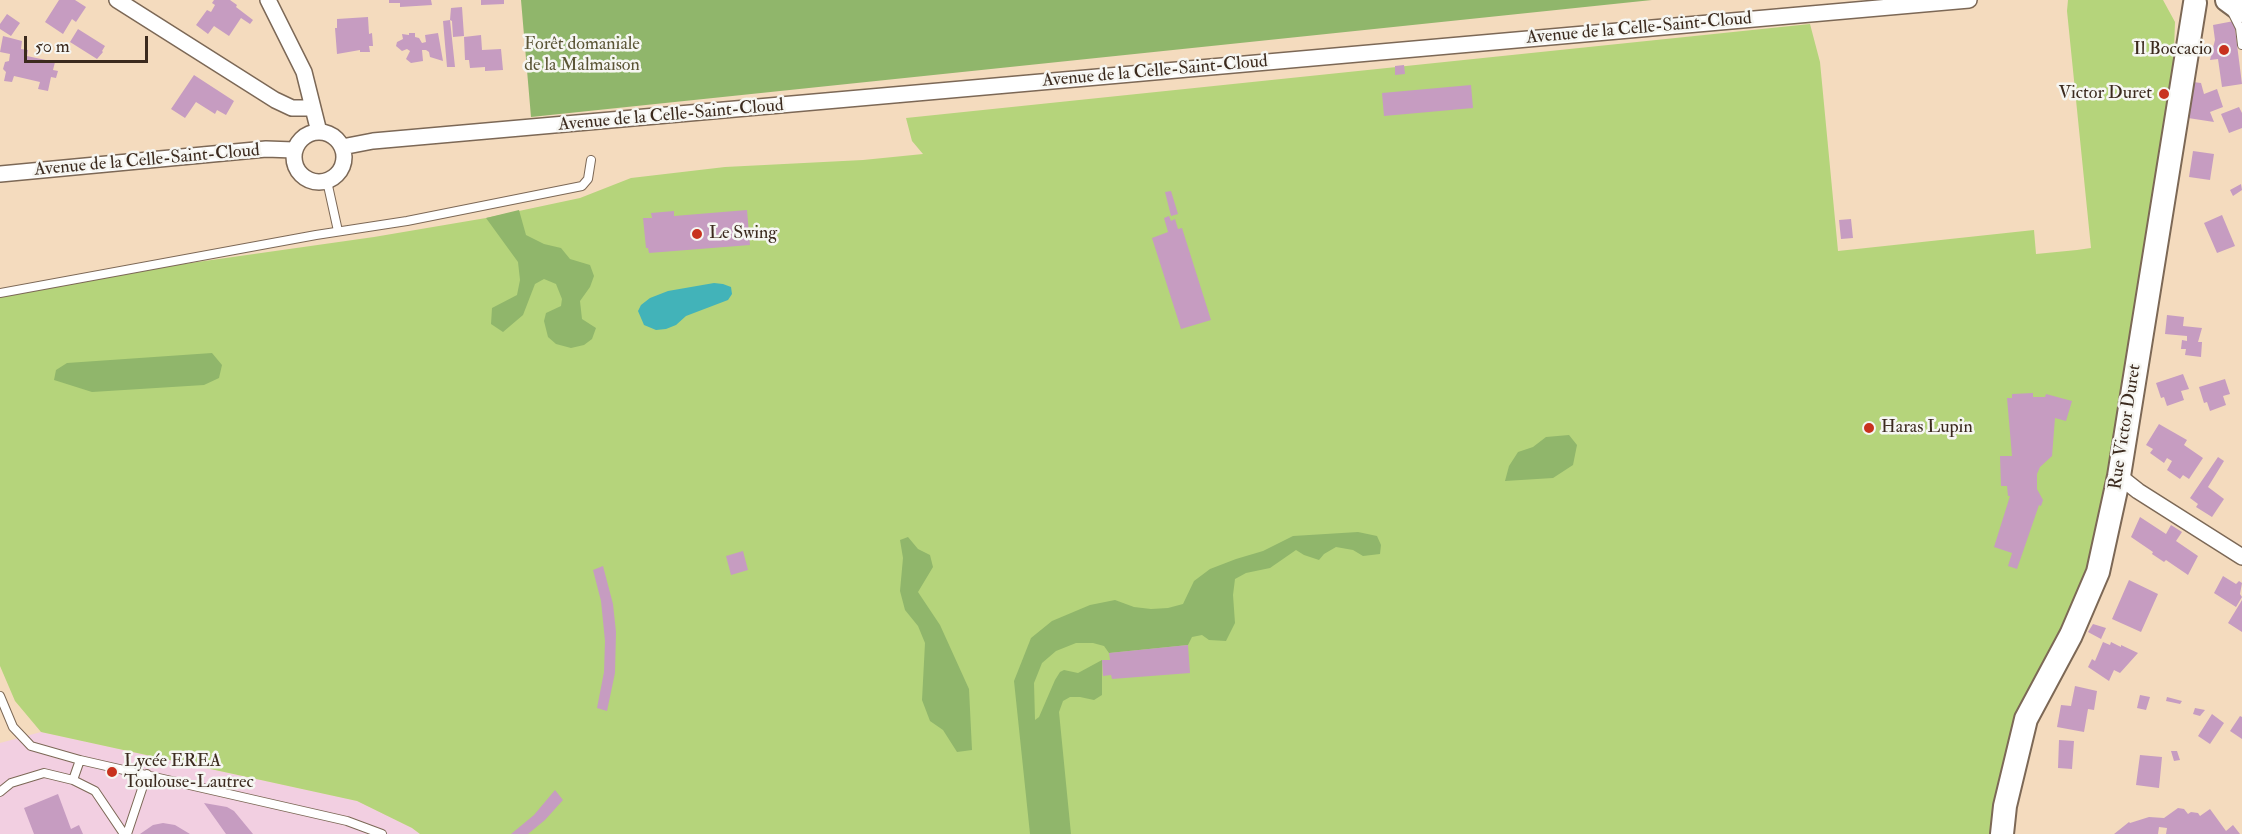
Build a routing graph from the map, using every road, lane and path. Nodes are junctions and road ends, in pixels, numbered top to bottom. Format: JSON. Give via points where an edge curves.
{"nodes":[{"id":1,"x":117,"y":0,"type":"edge"},
{"id":2,"x":268,"y":0,"type":"edge"},
{"id":3,"x":1969,"y":0,"type":"edge"},
{"id":4,"x":2226,"y":0,"type":"edge"},
{"id":5,"x":2195,"y":1,"type":"edge"},
{"id":6,"x":2242,"y":11,"type":"edge"},
{"id":7,"x":2242,"y":45,"type":"edge"},
{"id":8,"x":312,"y":108,"type":"junction"},
{"id":9,"x":319,"y":132,"type":"junction"},
{"id":10,"x":342,"y":147,"type":"junction"},
{"id":11,"x":294,"y":150,"type":"junction"},
{"id":12,"x":591,"y":160,"type":"dead end"},
{"id":13,"x":0,"y":174,"type":"edge"},
{"id":14,"x":327,"y":181,"type":"junction"},
{"id":15,"x":338,"y":231,"type":"junction"},
{"id":16,"x":0,"y":293,"type":"edge"},
{"id":17,"x":2119,"y":476,"type":"junction"},
{"id":18,"x":2242,"y":557,"type":"edge"},
{"id":19,"x":0,"y":696,"type":"edge"},
{"id":20,"x":80,"y":760,"type":"junction"},
{"id":21,"x":147,"y":774,"type":"junction"},
{"id":22,"x":73,"y":780,"type":"junction"},
{"id":23,"x":0,"y":792,"type":"edge"},
{"id":24,"x":125,"y":834,"type":"edge"},
{"id":25,"x":382,"y":834,"type":"edge"},
{"id":26,"x":2002,"y":834,"type":"edge"}],
"edges":[{"from":1,"to":8,"type":"street","via":[[274,99],[292,108]]},
{"from":2,"to":8,"type":"street","via":[[304,72]]},
{"from":3,"to":10,"type":"street","name":"Avenue de la Celle-Saint-Cloud","via":[[374,141]]},
{"from":4,"to":6,"type":"street"},
{"from":4,"to":7,"type":"lane","via":[[2240,28]]},
{"from":5,"to":17,"type":"street","name":"Rue Victor Duret"},
{"from":8,"to":9,"type":"street"},
{"from":9,"to":10,"type":"street","via":[[336,139]]},
{"from":9,"to":11,"type":"street","via":[[308,134]]},
{"from":10,"to":14,"type":"street","via":[[342,167]]},
{"from":11,"to":13,"type":"street","name":"Avenue de la Celle-Saint-Cloud","via":[[266,149]]},
{"from":11,"to":14,"type":"street","via":[[293,161],[305,179]]},
{"from":12,"to":15,"type":"lane","via":[[588,179],[582,186],[407,222]]},
{"from":14,"to":15,"type":"lane"},
{"from":15,"to":16,"type":"lane"},
{"from":17,"to":18,"type":"street"},
{"from":17,"to":26,"type":"street","name":"Rue Victor Duret","via":[[2098,572],[2071,635],[2026,719]]},
{"from":19,"to":20,"type":"lane","via":[[13,727],[31,746]]},
{"from":20,"to":21,"type":"lane"},
{"from":20,"to":22,"type":"lane"},
{"from":21,"to":24,"type":"lane"},
{"from":21,"to":25,"type":"lane","via":[[347,821]]},
{"from":22,"to":23,"type":"lane","via":[[44,773],[11,783]]},
{"from":22,"to":24,"type":"lane","via":[[95,791]]}]}
